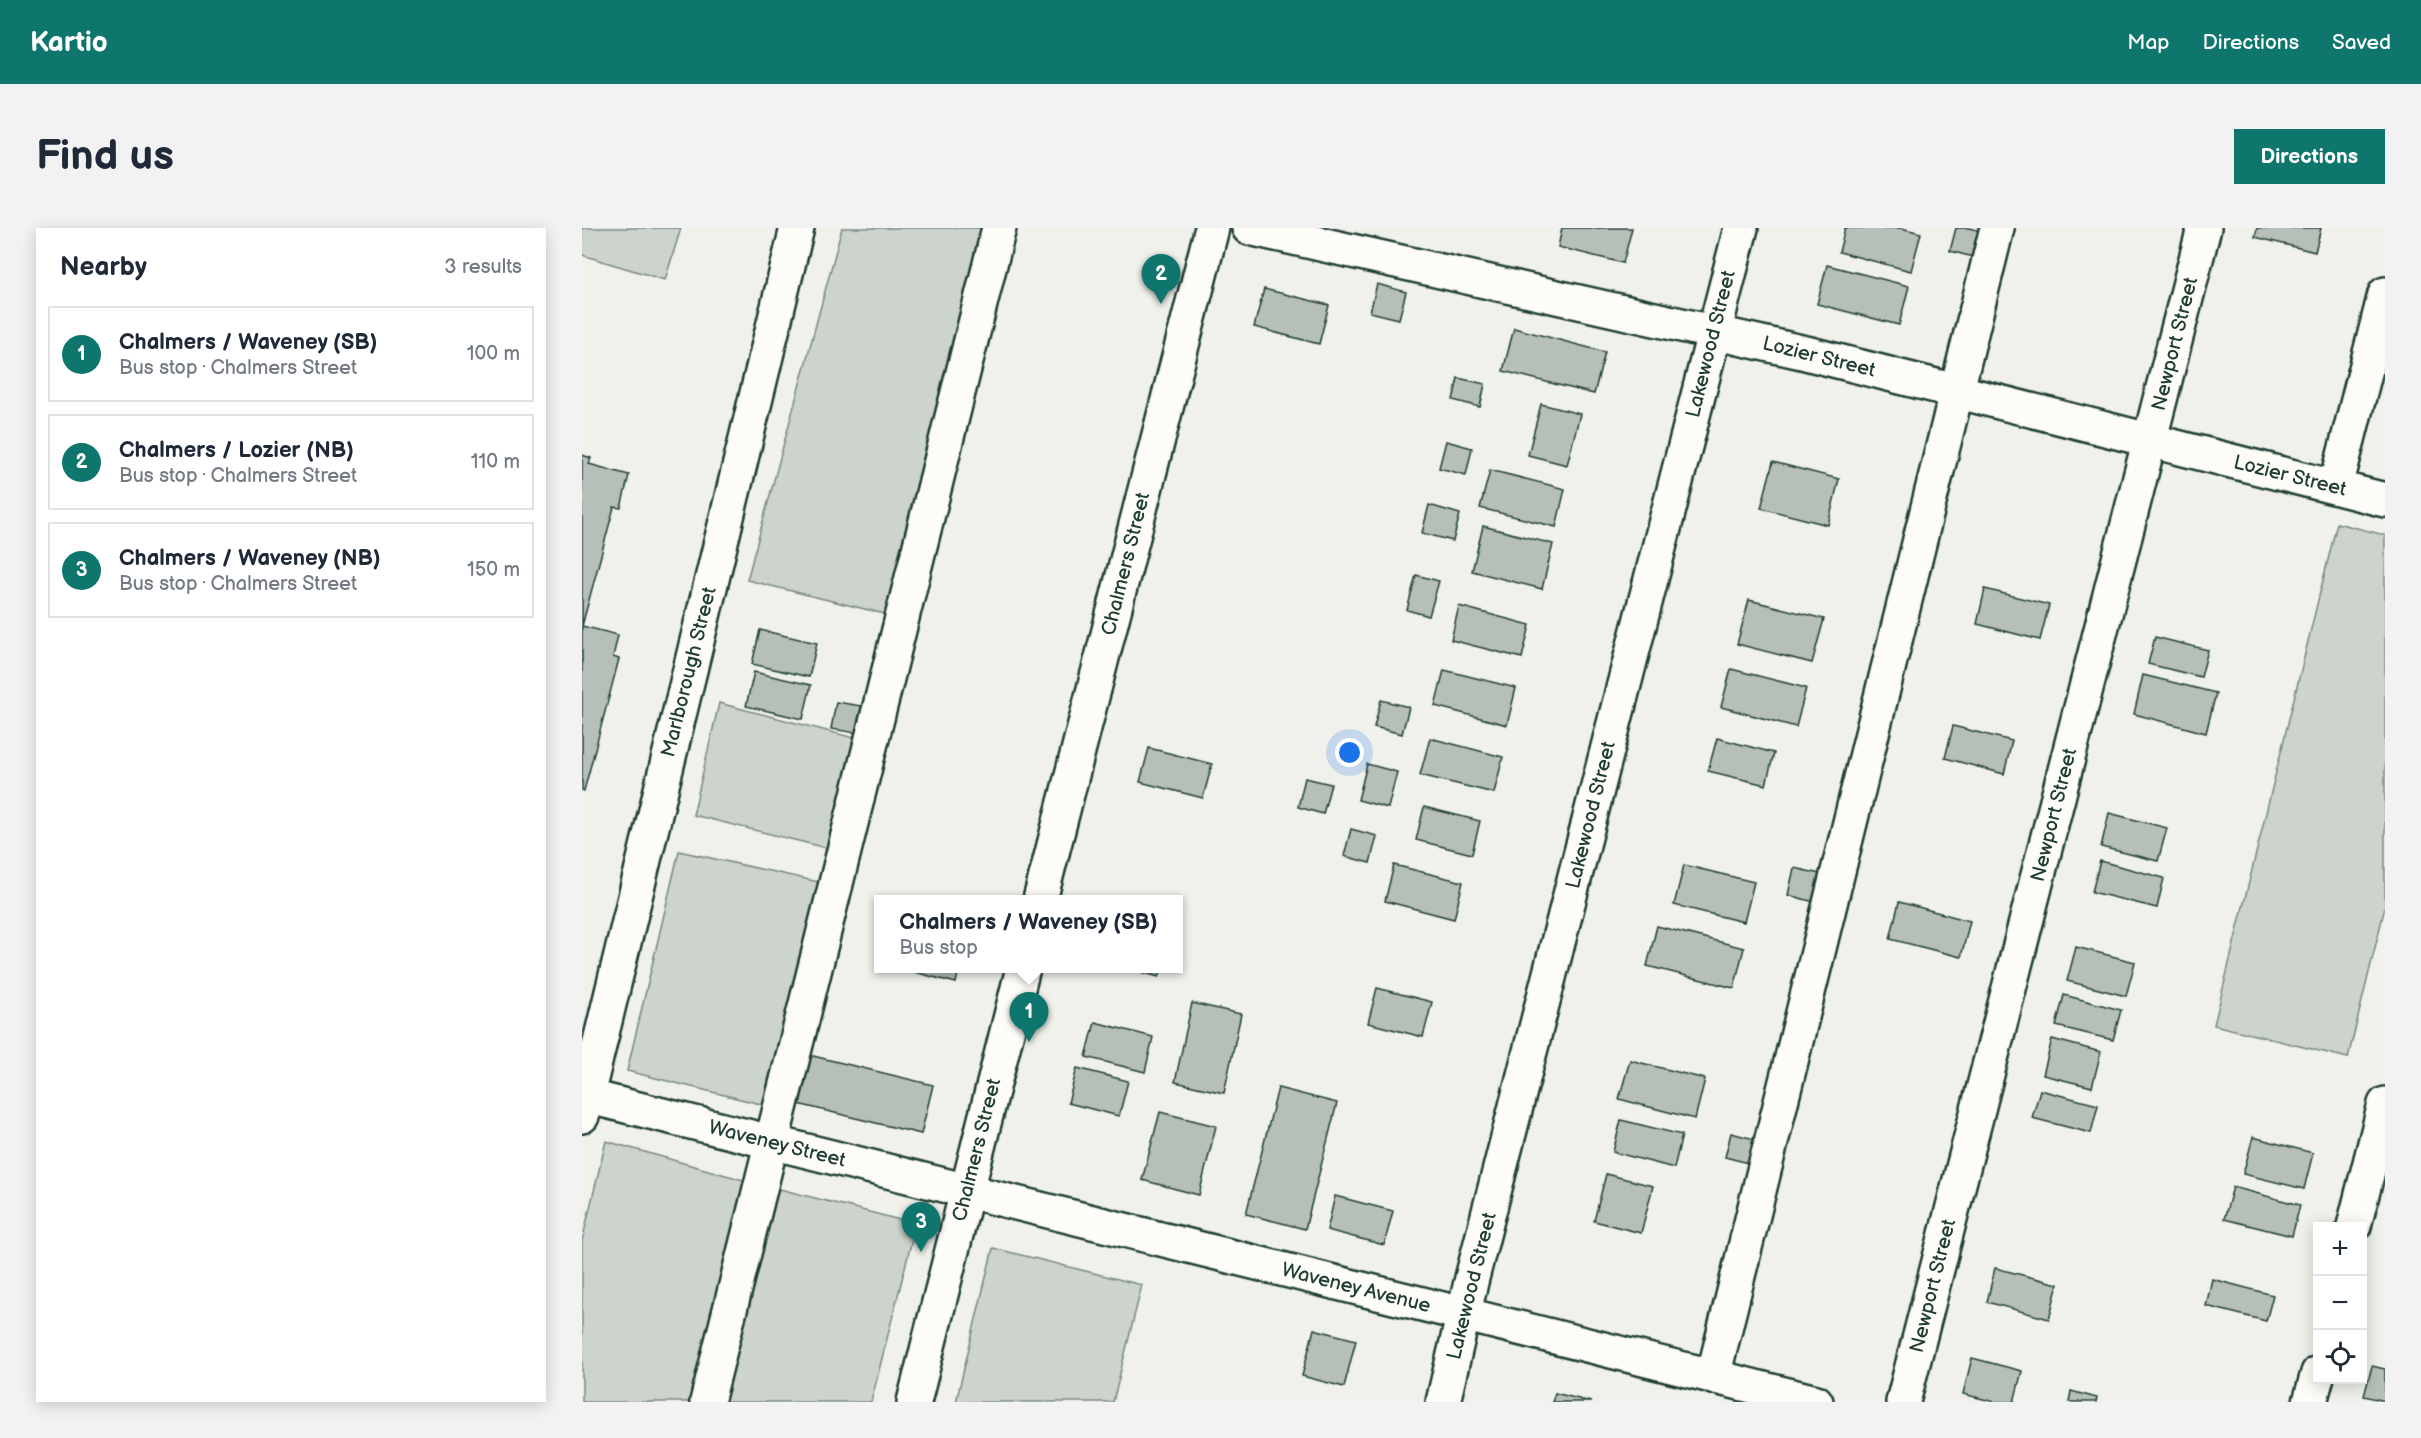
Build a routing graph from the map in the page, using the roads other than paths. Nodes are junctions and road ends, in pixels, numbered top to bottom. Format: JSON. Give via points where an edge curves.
{"nodes":[{"id":1,"x":797,"y":228,"type":"edge"},
{"id":2,"x":999,"y":228,"type":"edge"},
{"id":3,"x":1212,"y":228,"type":"edge"},
{"id":4,"x":1249,"y":228,"type":"edge"},
{"id":5,"x":1741,"y":228,"type":"edge"},
{"id":6,"x":1997,"y":228,"type":"edge"},
{"id":7,"x":2204,"y":228,"type":"edge"},
{"id":8,"x":2385,"y":294,"type":"edge"},
{"id":9,"x":1715,"y":332,"type":"junction"},
{"id":10,"x":1957,"y":391,"type":"junction"},
{"id":11,"x":2151,"y":440,"type":"junction"},
{"id":12,"x":2336,"y":487,"type":"junction"},
{"id":13,"x":2385,"y":500,"type":"edge"},
{"id":14,"x":1041,"y":895,"type":"edge"},
{"id":15,"x":1022,"y":973,"type":"edge"},
{"id":16,"x":584,"y":1103,"type":"edge"},
{"id":17,"x":2385,"y":1104,"type":"edge"},
{"id":18,"x":772,"y":1143,"type":"junction"},
{"id":19,"x":966,"y":1192,"type":"junction"},
{"id":20,"x":2355,"y":1222,"type":"edge"},
{"id":21,"x":1464,"y":1315,"type":"junction"},
{"id":22,"x":1713,"y":1377,"type":"junction"},
{"id":23,"x":2315,"y":1384,"type":"edge"},
{"id":24,"x":707,"y":1402,"type":"edge"},
{"id":25,"x":914,"y":1402,"type":"edge"},
{"id":26,"x":1443,"y":1402,"type":"edge"},
{"id":27,"x":1816,"y":1402,"type":"edge"},
{"id":28,"x":1903,"y":1402,"type":"edge"},
{"id":29,"x":2310,"y":1402,"type":"edge"}],
"edges":[{"from":1,"to":16,"type":"street","name":"Marlborough Street"},
{"from":2,"to":18,"type":"street"},
{"from":3,"to":14,"type":"street","name":"Chalmers Street"},
{"from":4,"to":9,"type":"street","name":"Lozier Street"},
{"from":5,"to":9,"type":"street","name":"Lakewood Street"},
{"from":6,"to":10,"type":"street"},
{"from":7,"to":11,"type":"street","name":"Newport Street"},
{"from":8,"to":12,"type":"street"},
{"from":9,"to":10,"type":"street","name":"Lozier Street"},
{"from":9,"to":21,"type":"street","name":"Lakewood Street"},
{"from":10,"to":11,"type":"street","name":"Lozier Street"},
{"from":10,"to":22,"type":"street"},
{"from":11,"to":12,"type":"street","name":"Lozier Street"},
{"from":11,"to":28,"type":"street","name":"Newport Street"},
{"from":12,"to":13,"type":"street","name":"Lozier Street"},
{"from":15,"to":19,"type":"street","name":"Chalmers Street"},
{"from":16,"to":18,"type":"street","name":"Waveney Street"},
{"from":17,"to":20,"type":"street"},
{"from":18,"to":19,"type":"street","name":"Waveney Street"},
{"from":18,"to":24,"type":"street"},
{"from":19,"to":21,"type":"street","name":"Waveney Avenue"},
{"from":19,"to":25,"type":"street","name":"Chalmers Street"},
{"from":21,"to":22,"type":"street","name":"Waveney Avenue"},
{"from":21,"to":26,"type":"street","name":"Lakewood Street"},
{"from":22,"to":27,"type":"street","name":"Waveney Avenue"},
{"from":23,"to":29,"type":"street"}]}
